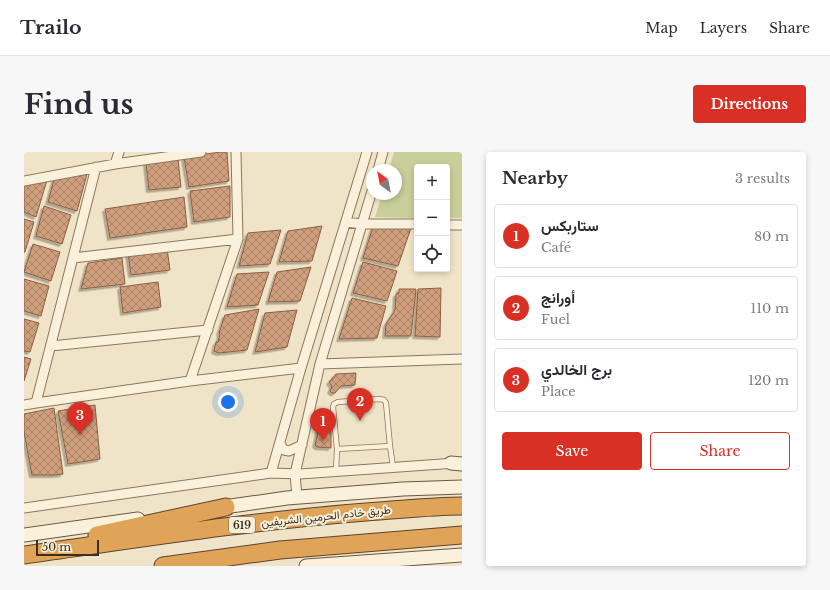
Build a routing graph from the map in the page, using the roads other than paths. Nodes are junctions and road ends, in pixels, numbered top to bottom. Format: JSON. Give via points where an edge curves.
{"nodes":[{"id":1,"x":119,"y":152,"type":"edge"},
{"id":2,"x":202,"y":152,"type":"edge"},
{"id":3,"x":236,"y":152,"type":"edge"},
{"id":4,"x":367,"y":152,"type":"edge"},
{"id":5,"x":384,"y":152,"type":"edge"},
{"id":6,"x":115,"y":164,"type":"junction"},
{"id":7,"x":380,"y":164,"type":"edge"},
{"id":8,"x":96,"y":167,"type":"junction"},
{"id":9,"x":24,"y":180,"type":"edge"},
{"id":10,"x":369,"y":200,"type":"edge"},
{"id":11,"x":346,"y":222,"type":"junction"},
{"id":12,"x":362,"y":224,"type":"junction"},
{"id":13,"x":414,"y":224,"type":"edge"},
{"id":14,"x":450,"y":225,"type":"edge"},
{"id":15,"x":462,"y":225,"type":"edge"},
{"id":16,"x":238,"y":239,"type":"junction"},
{"id":17,"x":73,"y":258,"type":"junction"},
{"id":18,"x":208,"y":330,"type":"junction"},
{"id":19,"x":51,"y":346,"type":"junction"},
{"id":20,"x":462,"y":359,"type":"edge"},
{"id":21,"x":320,"y":364,"type":"junction"},
{"id":22,"x":301,"y":368,"type":"junction"},
{"id":23,"x":190,"y":381,"type":"junction"},
{"id":24,"x":36,"y":403,"type":"junction"},
{"id":25,"x":24,"y":405,"type":"edge"},
{"id":26,"x":280,"y":444,"type":"junction"},
{"id":27,"x":302,"y":445,"type":"junction"},
{"id":28,"x":390,"y":446,"type":"junction"},
{"id":29,"x":337,"y":449,"type":"junction"},
{"id":30,"x":458,"y":463,"type":"edge"},
{"id":31,"x":393,"y":467,"type":"junction"},
{"id":32,"x":336,"y":471,"type":"junction"},
{"id":33,"x":271,"y":473,"type":"junction"},
{"id":34,"x":295,"y":474,"type":"junction"},
{"id":35,"x":462,"y":486,"type":"edge"},
{"id":36,"x":297,"y":497,"type":"junction"},
{"id":37,"x":462,"y":506,"type":"edge"},
{"id":38,"x":226,"y":507,"type":"junction"},
{"id":39,"x":24,"y":508,"type":"edge"},
{"id":40,"x":24,"y":534,"type":"edge"},
{"id":41,"x":462,"y":535,"type":"edge"},
{"id":42,"x":24,"y":551,"type":"edge"},
{"id":43,"x":24,"y":555,"type":"edge"},
{"id":44,"x":462,"y":555,"type":"edge"},
{"id":45,"x":163,"y":566,"type":"edge"},
{"id":46,"x":306,"y":566,"type":"edge"}],
"edges":[{"from":1,"to":6,"type":"street"},
{"from":2,"to":6,"type":"street"},
{"from":3,"to":16,"type":"street"},
{"from":4,"to":11,"type":"street"},
{"from":5,"to":7,"type":"street"},
{"from":6,"to":8,"type":"street"},
{"from":8,"to":9,"type":"street"},
{"from":8,"to":17,"type":"street"},
{"from":10,"to":12,"type":"street"},
{"from":11,"to":12,"type":"street"},
{"from":11,"to":22,"type":"street"},
{"from":12,"to":13,"type":"street"},
{"from":12,"to":21,"type":"street"},
{"from":14,"to":15,"type":"street"},
{"from":16,"to":17,"type":"street"},
{"from":16,"to":18,"type":"street"},
{"from":17,"to":19,"type":"street"},
{"from":18,"to":19,"type":"street"},
{"from":18,"to":23,"type":"street"},
{"from":19,"to":24,"type":"street"},
{"from":20,"to":21,"type":"street"},
{"from":21,"to":27,"type":"street"},
{"from":22,"to":23,"type":"street"},
{"from":22,"to":26,"type":"street"},
{"from":23,"to":24,"type":"street"},
{"from":24,"to":25,"type":"street"},
{"from":26,"to":27,"type":"street","via":[[284,450],[289,451]]},
{"from":26,"to":33,"type":"street"},
{"from":27,"to":34,"type":"street"},
{"from":28,"to":29,"type":"lane"},
{"from":28,"to":29,"type":"lane","via":[[386,403],[380,399],[334,404],[332,407]]},
{"from":28,"to":31,"type":"lane"},
{"from":29,"to":32,"type":"lane"},
{"from":30,"to":31,"type":"street"},
{"from":31,"to":32,"type":"street"},
{"from":32,"to":34,"type":"street"},
{"from":33,"to":34,"type":"street"},
{"from":33,"to":39,"type":"street"},
{"from":34,"to":36,"type":"street"},
{"from":35,"to":36,"type":"main road"},
{"from":36,"to":38,"type":"main road"},
{"from":37,"to":43,"type":"highway","name":"طريق خادم الحرمين الشريفين","number":"619","via":[[245,524]]},
{"from":38,"to":40,"type":"main road"},
{"from":38,"to":42,"type":"highway"},
{"from":41,"to":45,"type":"highway","via":[[280,550]]},
{"from":44,"to":46,"type":"main road"}]}
